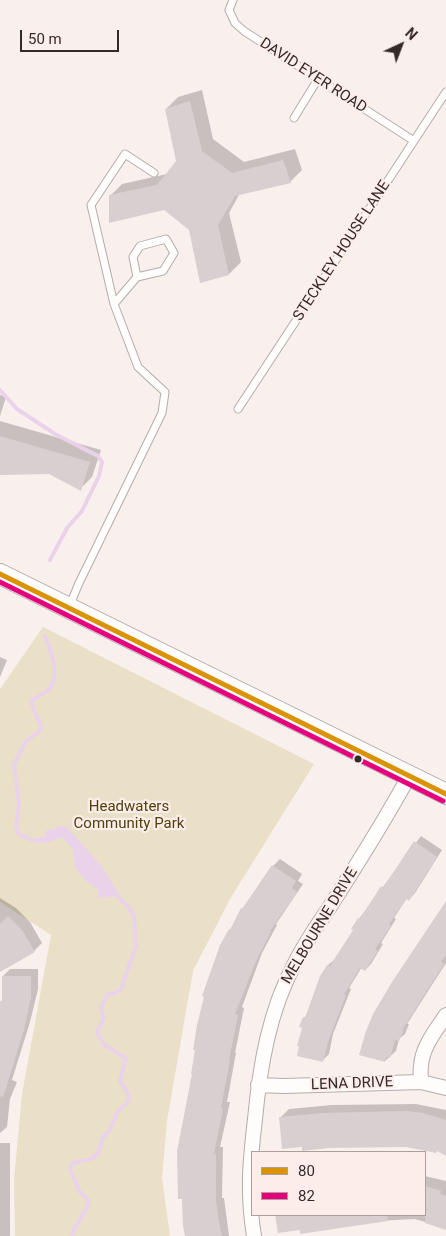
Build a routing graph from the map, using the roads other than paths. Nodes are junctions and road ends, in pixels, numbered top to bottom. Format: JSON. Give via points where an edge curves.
{"nodes":[{"id":1,"x":231,"y":0,"type":"edge"},
{"id":2,"x":318,"y":79,"type":"junction"},
{"id":3,"x":446,"y":92,"type":"edge"},
{"id":4,"x":294,"y":118,"type":"dead end"},
{"id":5,"x":414,"y":141,"type":"junction"},
{"id":6,"x":154,"y":173,"type":"dead end"},
{"id":7,"x":138,"y":277,"type":"junction"},
{"id":8,"x":114,"y":304,"type":"junction"},
{"id":9,"x":238,"y":409,"type":"dead end"},
{"id":10,"x":0,"y":574,"type":"edge"},
{"id":11,"x":69,"y":608,"type":"junction"},
{"id":12,"x":409,"y":776,"type":"junction"},
{"id":13,"x":446,"y":794,"type":"edge"},
{"id":14,"x":446,"y":1015,"type":"edge"},
{"id":15,"x":421,"y":1082,"type":"junction"},
{"id":16,"x":258,"y":1086,"type":"junction"},
{"id":17,"x":446,"y":1088,"type":"edge"},
{"id":18,"x":251,"y":1151,"type":"edge"},
{"id":19,"x":251,"y":1153,"type":"edge"},
{"id":20,"x":254,"y":1236,"type":"edge"}],
"edges":[{"from":1,"to":2,"type":"lane","name":"DAVID EYER ROAD","via":[[228,10],[235,23]]},
{"from":2,"to":4,"type":"lane"},
{"from":2,"to":5,"type":"lane","name":"DAVID EYER ROAD"},
{"from":3,"to":5,"type":"lane","name":"STECKLEY HOUSE LANE"},
{"from":5,"to":9,"type":"lane","name":"STECKLEY HOUSE LANE"},
{"from":6,"to":8,"type":"lane","via":[[125,154],[91,205]]},
{"from":7,"to":7,"type":"lane","via":[[163,271],[174,253],[166,239],[140,246],[133,257]]},
{"from":7,"to":8,"type":"lane"},
{"from":8,"to":11,"type":"lane","via":[[138,367],[164,392],[162,412]]},
{"from":10,"to":11,"type":"main road"},
{"from":11,"to":12,"type":"main road"},
{"from":12,"to":13,"type":"main road"},
{"from":12,"to":16,"type":"street","name":"MELBOURNE DRIVE","via":[[294,963],[277,1002]]},
{"from":14,"to":15,"type":"street","via":[[424,1054]]},
{"from":15,"to":16,"type":"street","name":"LENA DRIVE"},
{"from":15,"to":17,"type":"street","name":"LENA DRIVE"},
{"from":16,"to":18,"type":"street","name":"MELBOURNE DRIVE"},
{"from":19,"to":20,"type":"street","name":"MELBOURNE DRIVE","via":[[249,1208]]}]}
